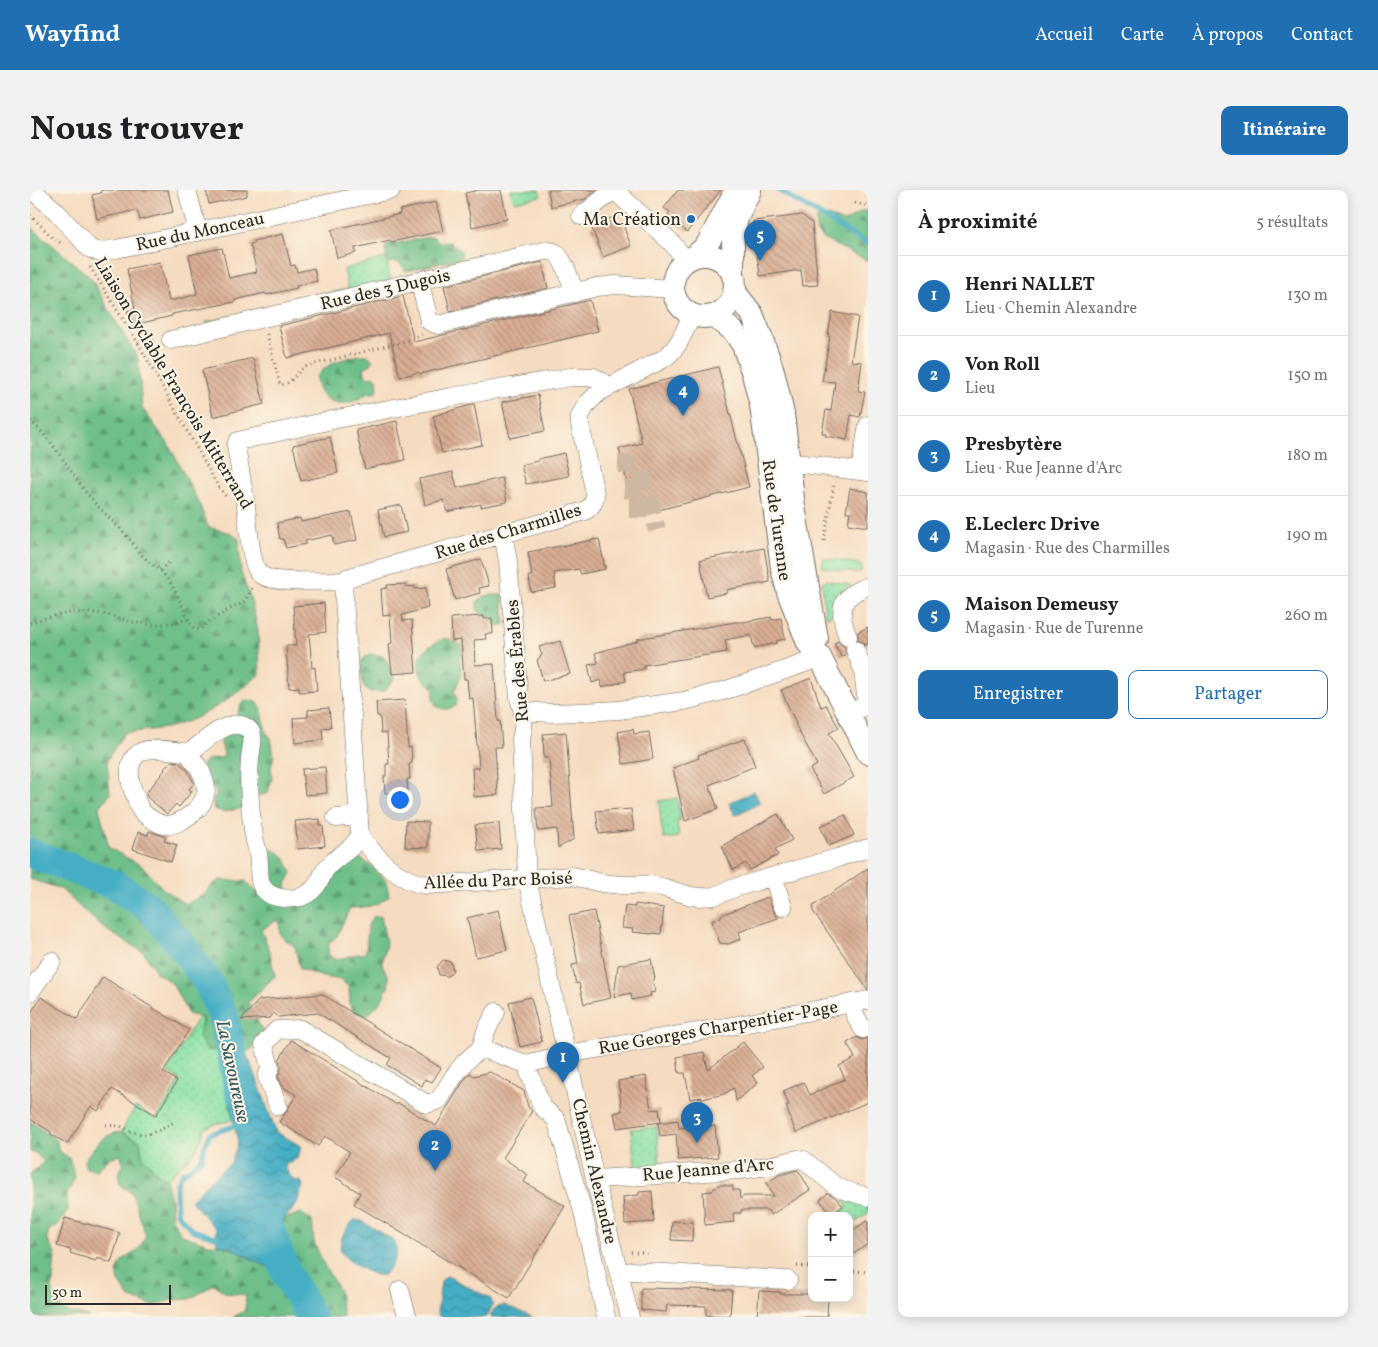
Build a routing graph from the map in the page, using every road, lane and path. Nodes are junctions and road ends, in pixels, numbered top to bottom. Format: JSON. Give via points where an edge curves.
{"nodes":[{"id":1,"x":32,"y":190,"type":"edge"},
{"id":2,"x":187,"y":190,"type":"edge"},
{"id":3,"x":390,"y":190,"type":"edge"},
{"id":4,"x":614,"y":190,"type":"edge"},
{"id":5,"x":742,"y":192,"type":"edge"},
{"id":6,"x":855,"y":203,"type":"dead end"},
{"id":7,"x":868,"y":206,"type":"edge"},
{"id":8,"x":30,"y":215,"type":"edge"},
{"id":9,"x":581,"y":216,"type":"dead end"},
{"id":10,"x":198,"y":232,"type":"junction"},
{"id":11,"x":64,"y":245,"type":"dead end"},
{"id":12,"x":690,"y":258,"type":"junction"},
{"id":13,"x":86,"y":263,"type":"dead end"},
{"id":14,"x":420,"y":282,"type":"junction"},
{"id":15,"x":734,"y":283,"type":"junction"},
{"id":16,"x":672,"y":289,"type":"junction"},
{"id":17,"x":575,"y":293,"type":"junction"},
{"id":18,"x":701,"y":315,"type":"junction"},
{"id":19,"x":131,"y":325,"type":"dead end"},
{"id":20,"x":266,"y":326,"type":"dead end"},
{"id":21,"x":427,"y":328,"type":"junction"},
{"id":22,"x":144,"y":329,"type":"dead end"},
{"id":23,"x":171,"y":340,"type":"dead end"},
{"id":24,"x":609,"y":386,"type":"junction"},
{"id":25,"x":761,"y":405,"type":"junction"},
{"id":26,"x":30,"y":421,"type":"edge"},
{"id":27,"x":868,"y":426,"type":"edge"},
{"id":28,"x":781,"y":453,"type":"junction"},
{"id":29,"x":864,"y":472,"type":"edge"},
{"id":30,"x":836,"y":477,"type":"dead end"},
{"id":31,"x":230,"y":504,"type":"dead end"},
{"id":32,"x":503,"y":534,"type":"junction"},
{"id":33,"x":824,"y":541,"type":"dead end"},
{"id":34,"x":171,"y":561,"type":"dead end"},
{"id":35,"x":160,"y":570,"type":"junction"},
{"id":36,"x":255,"y":583,"type":"dead end"},
{"id":37,"x":343,"y":583,"type":"junction"},
{"id":38,"x":868,"y":586,"type":"edge"},
{"id":39,"x":812,"y":615,"type":"junction"},
{"id":40,"x":188,"y":619,"type":"junction"},
{"id":41,"x":30,"y":622,"type":"edge"},
{"id":42,"x":849,"y":637,"type":"junction"},
{"id":43,"x":820,"y":657,"type":"junction"},
{"id":44,"x":524,"y":711,"type":"junction"},
{"id":45,"x":848,"y":714,"type":"junction"},
{"id":46,"x":188,"y":753,"type":"junction"},
{"id":47,"x":868,"y":753,"type":"edge"},
{"id":48,"x":359,"y":816,"type":"junction"},
{"id":49,"x":336,"y":818,"type":"dead end"},
{"id":50,"x":360,"y":836,"type":"junction"},
{"id":51,"x":868,"y":848,"type":"edge"},
{"id":52,"x":773,"y":877,"type":"junction"},
{"id":53,"x":527,"y":879,"type":"junction"},
{"id":54,"x":783,"y":907,"type":"dead end"},
{"id":55,"x":52,"y":961,"type":"dead end"},
{"id":56,"x":30,"y":992,"type":"edge"},
{"id":57,"x":860,"y":1002,"type":"edge"},
{"id":58,"x":496,"y":1012,"type":"dead end"},
{"id":59,"x":863,"y":1028,"type":"dead end"},
{"id":60,"x":481,"y":1048,"type":"junction"},
{"id":61,"x":567,"y":1054,"type":"junction"},
{"id":62,"x":526,"y":1064,"type":"junction"},
{"id":63,"x":278,"y":1106,"type":"dead end"},
{"id":64,"x":176,"y":1121,"type":"dead end"},
{"id":65,"x":106,"y":1125,"type":"dead end"},
{"id":66,"x":596,"y":1179,"type":"junction"},
{"id":67,"x":868,"y":1197,"type":"edge"},
{"id":68,"x":853,"y":1271,"type":"edge"},
{"id":69,"x":868,"y":1272,"type":"edge"},
{"id":70,"x":620,"y":1273,"type":"junction"},
{"id":71,"x":788,"y":1280,"type":"dead end"},
{"id":72,"x":400,"y":1290,"type":"dead end"},
{"id":73,"x":408,"y":1317,"type":"edge"},
{"id":74,"x":606,"y":1317,"type":"edge"},
{"id":75,"x":630,"y":1317,"type":"edge"}],
"edges":[{"from":1,"to":10,"type":"street","name":"Rue du Monceau","via":[[89,248],[98,252]]},
{"from":2,"to":10,"type":"street"},
{"from":3,"to":10,"type":"street","name":"Rue du Monceau"},
{"from":4,"to":9,"type":"street"},
{"from":4,"to":12,"type":"street"},
{"from":5,"to":12,"type":"main road","via":[[707,245]]},
{"from":5,"to":15,"type":"main road","via":[[733,238]]},
{"from":6,"to":7,"type":"path"},
{"from":8,"to":11,"type":"path"},
{"from":12,"to":15,"type":"main road","via":[[704,254],[714,256],[729,268]]},
{"from":12,"to":16,"type":"main road","via":[[680,264]]},
{"from":13,"to":31,"type":"path","name":"Liaison Cyclable François Mitterrand","via":[[138,343]]},
{"from":14,"to":17,"type":"street","name":"Rue des 3 Dugois","via":[[552,251],[560,258]]},
{"from":14,"to":21,"type":"street"},
{"from":14,"to":23,"type":"street","name":"Rue des 3 Dugois"},
{"from":15,"to":18,"type":"main road","via":[[732,300],[726,307],[719,313]]},
{"from":15,"to":28,"type":"main road","name":"Rue de Turenne","via":[[752,314],[773,371],[783,414]]},
{"from":16,"to":17,"type":"street","via":[[616,285]]},
{"from":16,"to":18,"type":"main road","via":[[684,310]]},
{"from":17,"to":21,"type":"street"},
{"from":18,"to":24,"type":"street","name":"Rue des Charmilles","via":[[672,353]]},
{"from":18,"to":25,"type":"main road","name":"Rue de Turenne","via":[[725,324],[743,345]]},
{"from":19,"to":22,"type":"path","via":[[138,323]]},
{"from":20,"to":21,"type":"path","via":[[280,385],[291,382],[307,366],[402,342]]},
{"from":24,"to":32,"type":"street","name":"Rue des Charmilles","via":[[592,397],[580,416],[596,494],[592,506]]},
{"from":24,"to":37,"type":"street","name":"Rue des Charmilles","via":[[594,377],[571,377],[337,419],[238,441],[247,528],[255,567],[260,574],[274,580]]},
{"from":25,"to":28,"type":"street","name":"Rue de Turenne","via":[[769,415]]},
{"from":25,"to":43,"type":"main road","name":"Rue de Turenne","via":[[782,568],[808,643]]},
{"from":26,"to":35,"type":"path","via":[[56,449],[91,499],[146,560]]},
{"from":27,"to":29,"type":"street"},
{"from":28,"to":29,"type":"street","via":[[795,463]]},
{"from":28,"to":39,"type":"main road","name":"Rue de Turenne","via":[[809,569]]},
{"from":30,"to":33,"type":"path"},
{"from":32,"to":37,"type":"street","name":"Rue des Charmilles","via":[[347,578]]},
{"from":32,"to":44,"type":"street","name":"Rue des Érables","via":[[519,698]]},
{"from":34,"to":35,"type":"path"},
{"from":35,"to":40,"type":"path","via":[[177,593]]},
{"from":36,"to":40,"type":"path","via":[[245,601],[200,630],[192,627]]},
{"from":37,"to":48,"type":"street"},
{"from":38,"to":42,"type":"street","via":[[847,598],[843,606]]},
{"from":39,"to":42,"type":"street","via":[[820,623]]},
{"from":39,"to":43,"type":"main road","name":"Rue de Turenne"},
{"from":40,"to":41,"type":"path","via":[[144,624],[106,614],[76,613]]},
{"from":42,"to":45,"type":"street","via":[[863,669],[867,705]]},
{"from":43,"to":44,"type":"street","via":[[684,701],[591,712]]},
{"from":43,"to":45,"type":"main road","name":"Rue de Turenne"},
{"from":44,"to":53,"type":"street","name":"Rue des Érables","via":[[521,739]]},
{"from":45,"to":47,"type":"main road","name":"Rue de Turenne"},
{"from":46,"to":46,"type":"street","via":[[168,749],[144,751],[130,763],[130,784],[141,811],[165,825],[184,819],[203,802],[206,793],[206,784]]},
{"from":46,"to":50,"type":"street","via":[[220,728],[229,725],[239,724],[251,732],[254,837],[261,884],[272,896],[291,898],[310,892],[325,870]]},
{"from":48,"to":49,"type":"street"},
{"from":48,"to":50,"type":"street"},
{"from":50,"to":53,"type":"street","name":"Allée du Parc Boisé","via":[[372,853],[390,869],[417,884]]},
{"from":51,"to":52,"type":"street","name":"Allée du Parc Boisé"},
{"from":52,"to":53,"type":"street","name":"Allée du Parc Boisé","via":[[714,896],[700,897],[656,886],[602,883],[574,876]]},
{"from":52,"to":54,"type":"street"},
{"from":53,"to":61,"type":"street","name":"Chemin Alexandre"},
{"from":55,"to":56,"type":"street"},
{"from":57,"to":59,"type":"street","via":[[855,1015]]},
{"from":57,"to":61,"type":"street","name":"Rue Georges Charpentier-Page"},
{"from":58,"to":60,"type":"street"},
{"from":60,"to":62,"type":"street"},
{"from":60,"to":63,"type":"street","via":[[465,1062],[439,1100],[427,1104],[300,1029],[276,1030],[264,1044],[270,1068],[267,1077]]},
{"from":61,"to":62,"type":"street","name":"Rue Georges Charpentier-Page"},
{"from":61,"to":66,"type":"street","name":"Chemin Alexandre"},
{"from":62,"to":74,"type":"street","via":[[542,1108],[556,1119],[583,1212]]},
{"from":64,"to":65,"type":"path","via":[[146,1135]]},
{"from":66,"to":67,"type":"street","name":"Rue Jeanne d'Arc","via":[[740,1170],[798,1159],[804,1160],[844,1190]]},
{"from":66,"to":70,"type":"street","name":"Chemin Alexandre"},
{"from":68,"to":69,"type":"path"},
{"from":70,"to":71,"type":"street"},
{"from":70,"to":75,"type":"street","name":"Chemin Alexandre"},
{"from":72,"to":73,"type":"street"}]}
